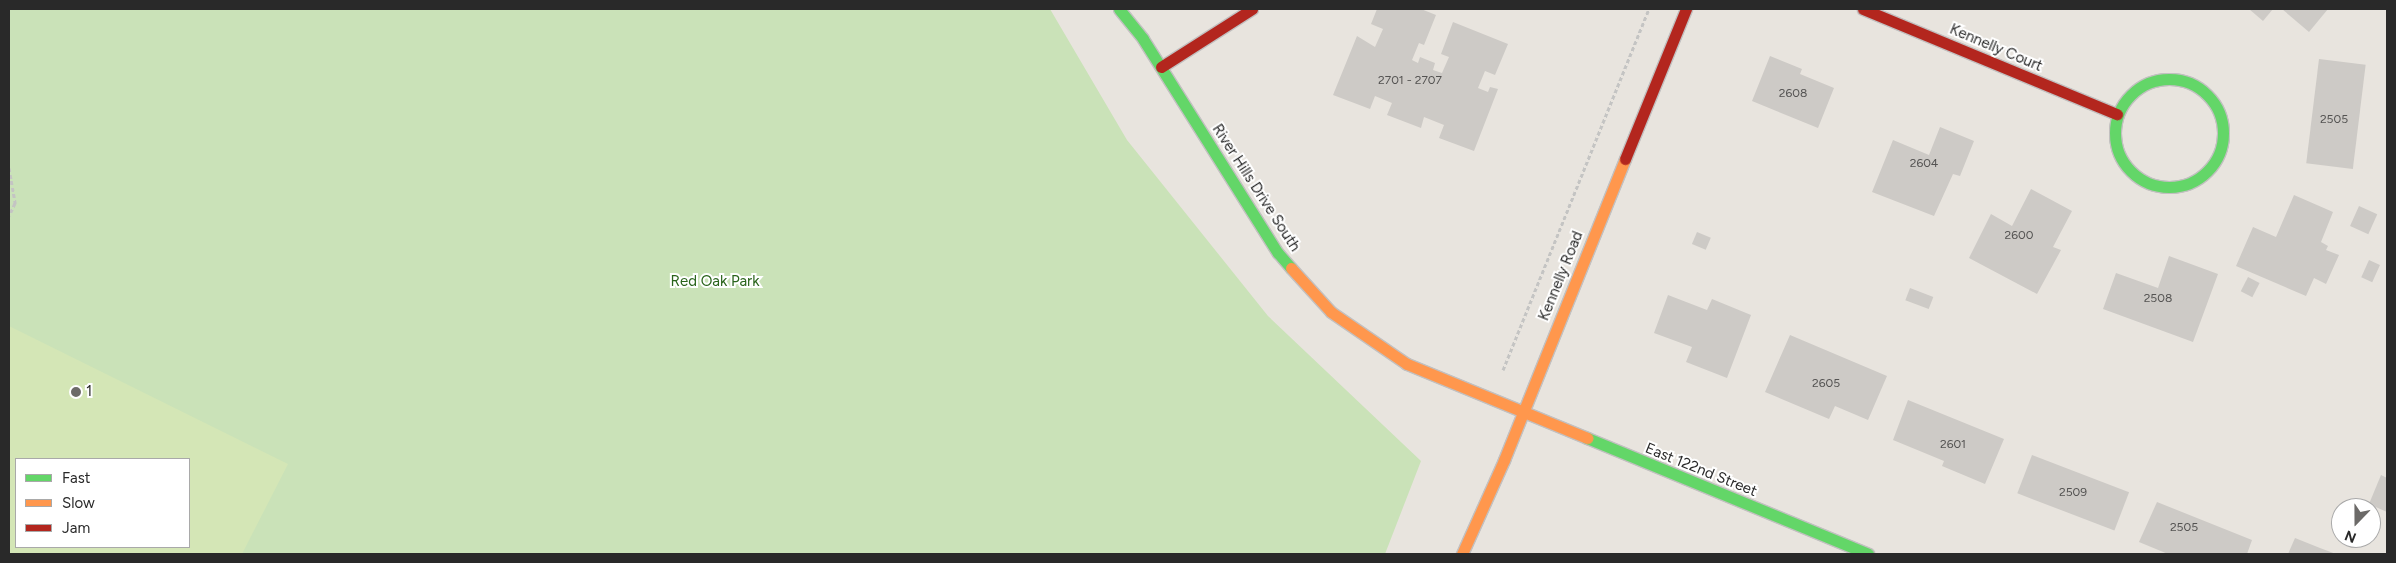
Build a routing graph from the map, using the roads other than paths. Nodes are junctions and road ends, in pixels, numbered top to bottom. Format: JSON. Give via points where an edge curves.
{"nodes":[{"id":1,"x":1119,"y":9,"type":"edge"},
{"id":2,"x":1252,"y":9,"type":"edge"},
{"id":3,"x":1686,"y":9,"type":"edge"},
{"id":4,"x":1863,"y":9,"type":"edge"},
{"id":5,"x":1161,"y":67,"type":"junction"},
{"id":6,"x":2118,"y":114,"type":"junction"},
{"id":7,"x":1523,"y":413,"type":"junction"},
{"id":8,"x":1462,"y":554,"type":"edge"},
{"id":9,"x":1868,"y":554,"type":"edge"}],
"edges":[{"from":1,"to":5,"type":"street","name":"River Hills Drive South"},
{"from":2,"to":5,"type":"street"},
{"from":3,"to":7,"type":"street","name":"Kennelly Road"},
{"from":4,"to":6,"type":"street","name":"Kennelly Court"},
{"from":5,"to":7,"type":"street","name":"River Hills Drive South","via":[[1278,253],[1331,312],[1407,364]]},
{"from":6,"to":6,"type":"street","via":[[2114,135],[2120,156],[2132,173],[2150,184],[2172,187],[2192,182],[2209,169],[2220,152],[2223,130],[2218,110],[2206,93],[2188,82],[2166,79],[2146,84],[2129,96]]},
{"from":7,"to":8,"type":"street","name":"Kennelly Road"},
{"from":7,"to":9,"type":"street","name":"East 122nd Street"}]}
